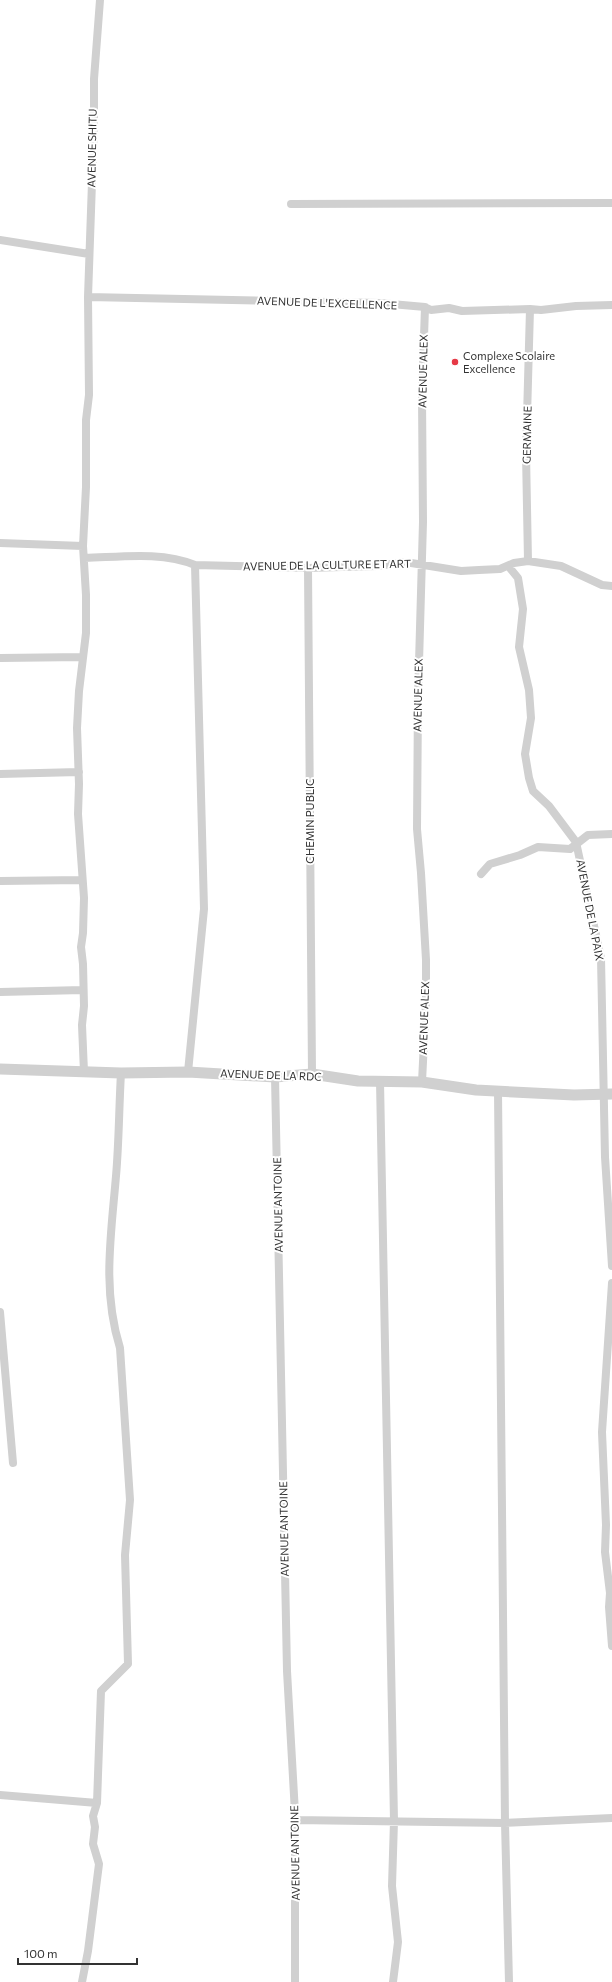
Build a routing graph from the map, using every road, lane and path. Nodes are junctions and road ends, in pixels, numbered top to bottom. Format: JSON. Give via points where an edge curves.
{"nodes":[{"id":1,"x":100,"y":0,"type":"edge"},
{"id":2,"x":612,"y":203,"type":"edge"},
{"id":3,"x":291,"y":204,"type":"dead end"},
{"id":4,"x":0,"y":240,"type":"edge"},
{"id":5,"x":89,"y":254,"type":"junction"},
{"id":6,"x":88,"y":297,"type":"junction"},
{"id":7,"x":612,"y":305,"type":"edge"},
{"id":8,"x":425,"y":307,"type":"junction"},
{"id":9,"x":530,"y":308,"type":"junction"},
{"id":10,"x":0,"y":543,"type":"edge"},
{"id":11,"x":83,"y":546,"type":"junction"},
{"id":12,"x":85,"y":558,"type":"junction"},
{"id":13,"x":528,"y":561,"type":"junction"},
{"id":14,"x":195,"y":565,"type":"junction"},
{"id":15,"x":421,"y":565,"type":"junction"},
{"id":16,"x":509,"y":567,"type":"junction"},
{"id":17,"x":308,"y":568,"type":"junction"},
{"id":18,"x":612,"y":586,"type":"edge"},
{"id":19,"x":83,"y":657,"type":"junction"},
{"id":20,"x":0,"y":658,"type":"edge"},
{"id":21,"x":79,"y":772,"type":"junction"},
{"id":22,"x":0,"y":774,"type":"edge"},
{"id":23,"x":612,"y":834,"type":"edge"},
{"id":24,"x":576,"y":842,"type":"junction"},
{"id":25,"x":481,"y":874,"type":"dead end"},
{"id":26,"x":82,"y":880,"type":"junction"},
{"id":27,"x":0,"y":881,"type":"edge"},
{"id":28,"x":83,"y":990,"type":"junction"},
{"id":29,"x":0,"y":992,"type":"edge"},
{"id":30,"x":0,"y":1070,"type":"edge"},
{"id":31,"x":84,"y":1072,"type":"junction"},
{"id":32,"x":188,"y":1072,"type":"junction"},
{"id":33,"x":121,"y":1073,"type":"junction"},
{"id":34,"x":312,"y":1074,"type":"junction"},
{"id":35,"x":275,"y":1077,"type":"junction"},
{"id":36,"x":380,"y":1081,"type":"junction"},
{"id":37,"x":422,"y":1082,"type":"junction"},
{"id":38,"x":498,"y":1091,"type":"junction"},
{"id":39,"x":608,"y":1094,"type":"edge"},
{"id":40,"x":612,"y":1266,"type":"edge"},
{"id":41,"x":612,"y":1284,"type":"edge"},
{"id":42,"x":0,"y":1312,"type":"edge"},
{"id":43,"x":13,"y":1463,"type":"dead end"},
{"id":44,"x":612,"y":1646,"type":"edge"},
{"id":45,"x":0,"y":1795,"type":"edge"},
{"id":46,"x":97,"y":1803,"type":"junction"},
{"id":47,"x":612,"y":1818,"type":"edge"},
{"id":48,"x":295,"y":1820,"type":"junction"},
{"id":49,"x":394,"y":1821,"type":"junction"},
{"id":50,"x":505,"y":1823,"type":"junction"},
{"id":51,"x":82,"y":1982,"type":"edge"},
{"id":52,"x":295,"y":1982,"type":"edge"},
{"id":53,"x":393,"y":1982,"type":"edge"},
{"id":54,"x":509,"y":1982,"type":"edge"}],
"edges":[{"from":1,"to":5,"type":"street","name":"AVENUE SHITU","via":[[94,79]]},
{"from":2,"to":3,"type":"street"},
{"from":4,"to":5,"type":"street"},
{"from":5,"to":6,"type":"street","name":"AVENUE SHITU"},
{"from":6,"to":8,"type":"street","name":"AVENUE DE L'EXCELLENCE","via":[[380,303]]},
{"from":6,"to":11,"type":"street","name":"AVENUE SHITU","via":[[89,395],[86,420]]},
{"from":7,"to":9,"type":"street","name":"AVENUE DE L'EXCELLENCE","via":[[541,310]]},
{"from":8,"to":9,"type":"street","name":"AVENUE DE L'EXCELLENCE","via":[[431,310],[449,308],[462,311]]},
{"from":8,"to":15,"type":"street","name":"AVENUE ALEX"},
{"from":9,"to":13,"type":"street","name":"GERMAINE","via":[[526,453]]},
{"from":10,"to":11,"type":"street"},
{"from":11,"to":12,"type":"street","name":"AVENUE SHITU"},
{"from":12,"to":14,"type":"street","name":"AVENUE DE LA CULTURE ET ART","via":[[159,558]]},
{"from":12,"to":19,"type":"street","name":"AVENUE SHITU","via":[[86,633]]},
{"from":13,"to":16,"type":"street","name":"AVENUE DE LA CULTURE ET ART","via":[[514,563]]},
{"from":13,"to":18,"type":"street","name":"AVENUE DE LA CULTURE ET ART","via":[[561,566],[602,585]]},
{"from":14,"to":17,"type":"street","name":"AVENUE DE LA CULTURE ET ART"},
{"from":14,"to":32,"type":"street","via":[[204,909]]},
{"from":15,"to":16,"type":"street","name":"AVENUE DE LA CULTURE ET ART","via":[[461,571]]},
{"from":15,"to":17,"type":"street","name":"AVENUE DE LA CULTURE ET ART","via":[[406,562],[377,566]]},
{"from":15,"to":37,"type":"street","name":"AVENUE ALEX","via":[[417,829],[426,960]]},
{"from":16,"to":24,"type":"street","via":[[518,578],[523,609],[519,647],[529,690],[531,718],[525,754],[529,778],[533,791],[549,806]]},
{"from":17,"to":34,"type":"street","name":"CHEMIN PUBLIC"},
{"from":19,"to":20,"type":"street"},
{"from":19,"to":21,"type":"street","name":"AVENUE SHITU","via":[[77,728]]},
{"from":21,"to":22,"type":"street"},
{"from":21,"to":26,"type":"street","name":"AVENUE SHITU","via":[[78,814]]},
{"from":23,"to":24,"type":"street","via":[[588,834]]},
{"from":24,"to":25,"type":"street","via":[[570,849],[538,847],[520,856],[490,864]]},
{"from":24,"to":39,"type":"street","name":"AVENUE DE LA PAIX","via":[[601,958]]},
{"from":26,"to":27,"type":"street"},
{"from":26,"to":28,"type":"street","name":"AVENUE SHITU"},
{"from":28,"to":29,"type":"street"},
{"from":28,"to":31,"type":"street","name":"AVENUE SHITU"},
{"from":30,"to":31,"type":"street","name":"AVENUE DE LA RDC"},
{"from":31,"to":33,"type":"street","name":"AVENUE DE LA RDC"},
{"from":32,"to":33,"type":"street","name":"AVENUE DE LA RDC"},
{"from":32,"to":35,"type":"street","name":"AVENUE DE LA RDC"},
{"from":33,"to":46,"type":"street","via":[[108,1293],[120,1348],[130,1500],[125,1555],[128,1664],[101,1691]]},
{"from":34,"to":35,"type":"street","name":"AVENUE DE LA RDC"},
{"from":34,"to":36,"type":"street","name":"AVENUE DE LA RDC","via":[[358,1081]]},
{"from":35,"to":48,"type":"street","name":"AVENUE ANTOINE","via":[[287,1671]]},
{"from":36,"to":37,"type":"street","name":"AVENUE DE LA RDC"},
{"from":36,"to":49,"type":"street"},
{"from":37,"to":38,"type":"street","name":"AVENUE DE LA RDC"},
{"from":38,"to":39,"type":"street","name":"AVENUE DE LA RDC"},
{"from":38,"to":50,"type":"street"},
{"from":39,"to":40,"type":"street","name":"AVENUE DE LA PAIX","via":[[605,1157]]},
{"from":41,"to":44,"type":"street","via":[[602,1432],[605,1552]]},
{"from":42,"to":43,"type":"street"},
{"from":45,"to":46,"type":"street"},
{"from":46,"to":51,"type":"street","via":[[93,1816],[93,1844],[99,1864]]},
{"from":47,"to":50,"type":"street"},
{"from":48,"to":49,"type":"street"},
{"from":48,"to":52,"type":"street","name":"AVENUE ANTOINE"},
{"from":49,"to":50,"type":"street"},
{"from":49,"to":53,"type":"street","via":[[392,1886],[398,1942]]},
{"from":50,"to":54,"type":"street"}]}
